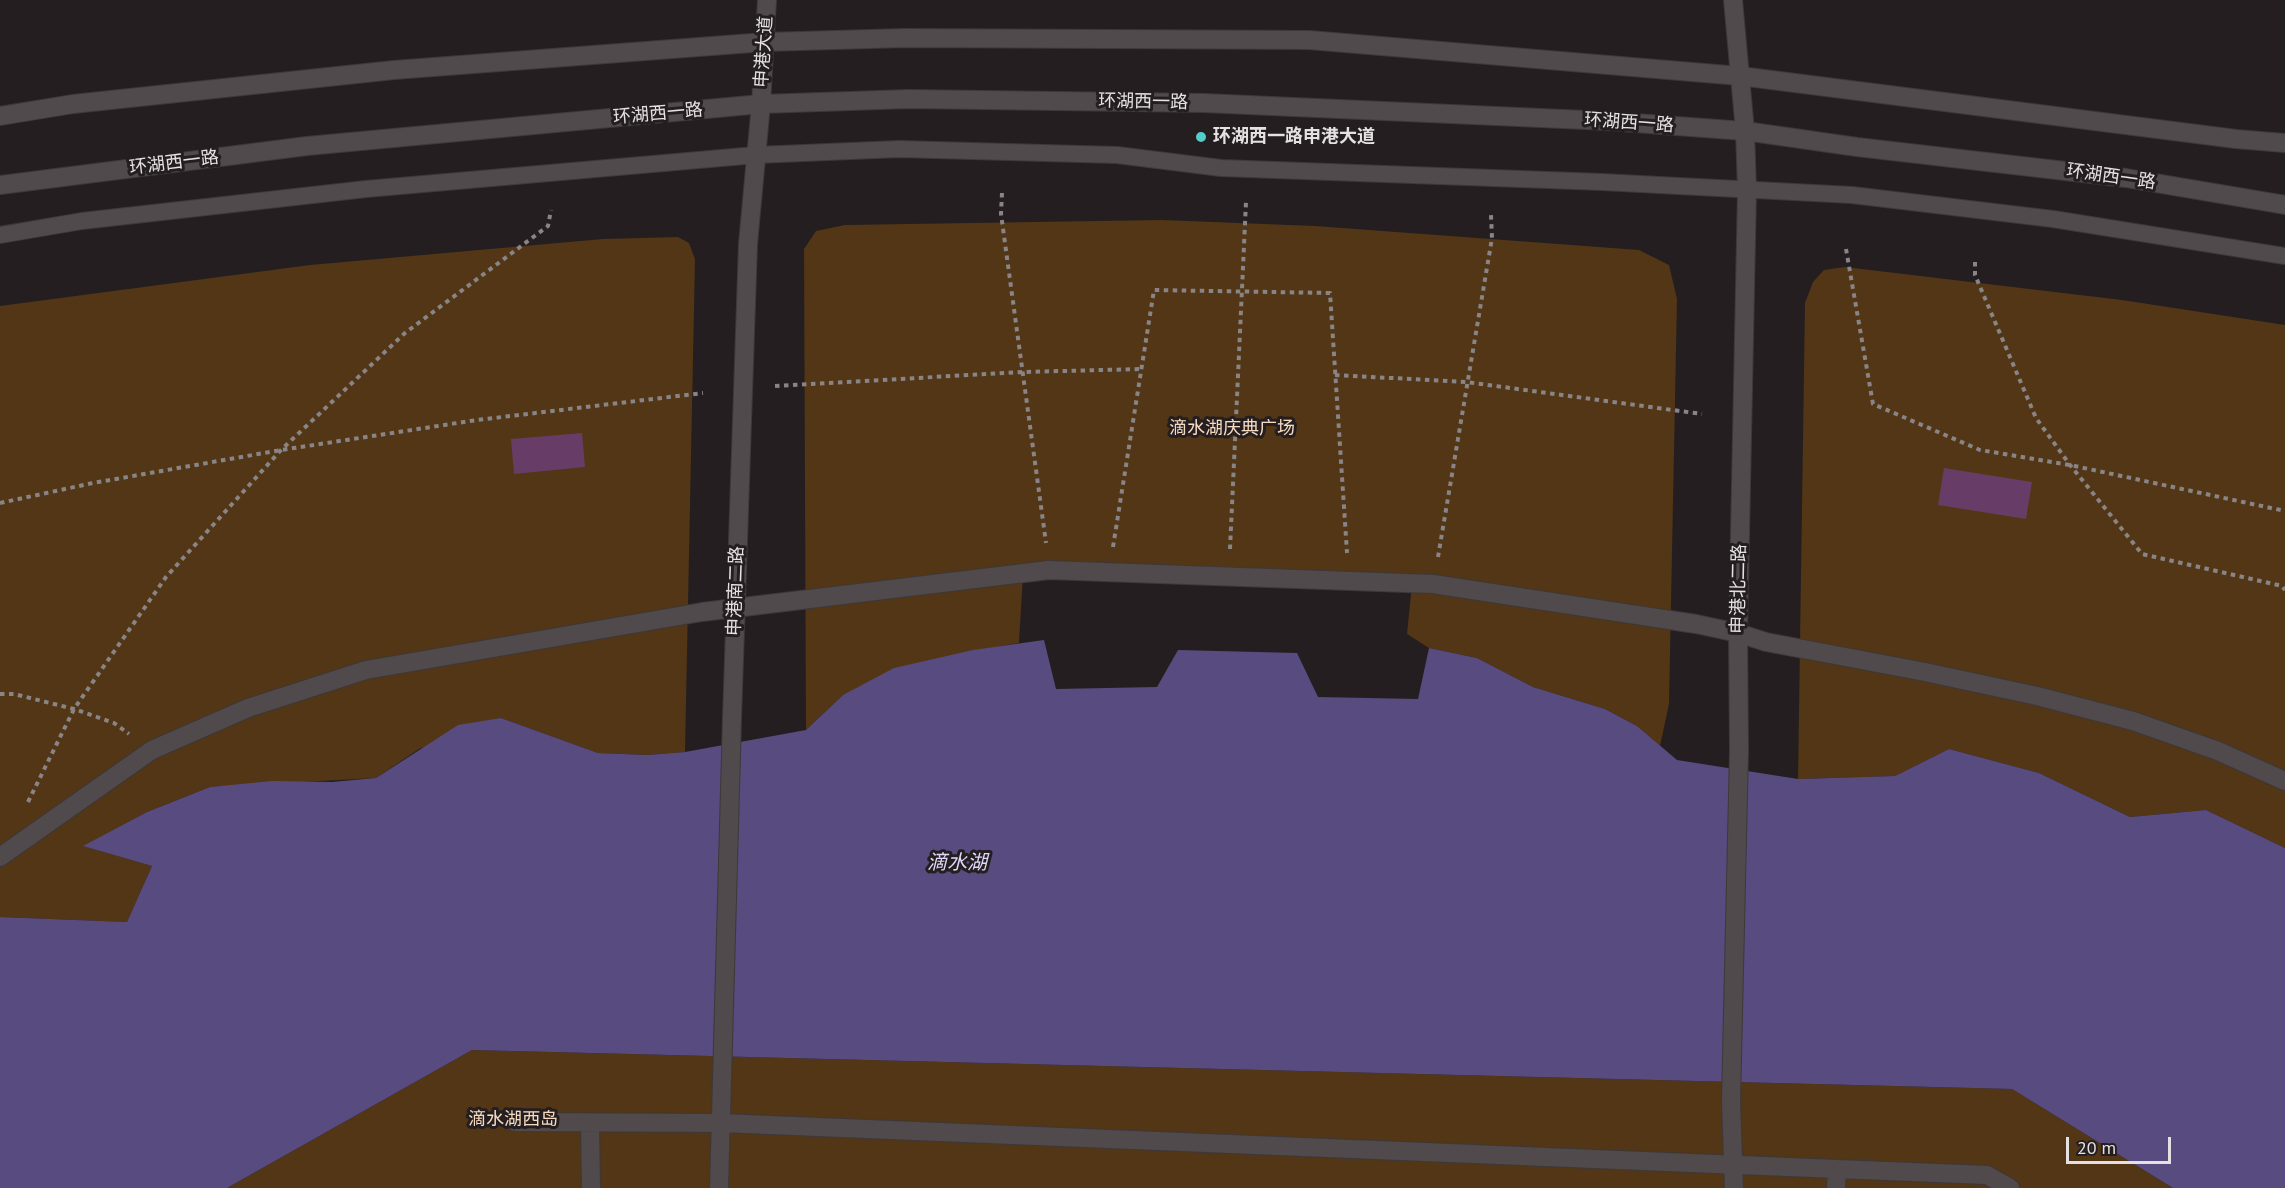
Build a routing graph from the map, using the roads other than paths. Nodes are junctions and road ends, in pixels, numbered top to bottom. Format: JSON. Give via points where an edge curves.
{"nodes":[{"id":1,"x":767,"y":0,"type":"edge"},
{"id":2,"x":1733,"y":0,"type":"edge"},
{"id":3,"x":765,"y":42,"type":"junction"},
{"id":4,"x":1740,"y":76,"type":"junction"},
{"id":5,"x":761,"y":104,"type":"junction"},
{"id":6,"x":0,"y":116,"type":"edge"},
{"id":7,"x":1745,"y":131,"type":"junction"},
{"id":8,"x":2285,"y":143,"type":"edge"},
{"id":9,"x":756,"y":155,"type":"junction"},
{"id":10,"x":0,"y":185,"type":"edge"},
{"id":11,"x":1747,"y":190,"type":"junction"},
{"id":12,"x":2285,"y":205,"type":"edge"},
{"id":13,"x":0,"y":235,"type":"edge"},
{"id":14,"x":2285,"y":256,"type":"edge"},
{"id":15,"x":736,"y":608,"type":"junction"},
{"id":16,"x":1738,"y":633,"type":"junction"},
{"id":17,"x":2285,"y":781,"type":"edge"},
{"id":18,"x":0,"y":857,"type":"edge"},
{"id":19,"x":515,"y":1122,"type":"dead end"},
{"id":20,"x":590,"y":1123,"type":"junction"},
{"id":21,"x":721,"y":1123,"type":"junction"},
{"id":22,"x":1733,"y":1164,"type":"junction"},
{"id":23,"x":1837,"y":1169,"type":"junction"},
{"id":24,"x":591,"y":1188,"type":"edge"},
{"id":25,"x":719,"y":1188,"type":"edge"},
{"id":26,"x":1734,"y":1188,"type":"edge"},
{"id":27,"x":1836,"y":1188,"type":"edge"},
{"id":28,"x":2010,"y":1188,"type":"edge"}],
"edges":[{"from":1,"to":3,"type":"street","name":"申港大道"},
{"from":2,"to":4,"type":"street"},
{"from":3,"to":4,"type":"street","via":[[905,38],[1309,40]]},
{"from":3,"to":5,"type":"street","name":"申港大道"},
{"from":3,"to":6,"type":"street","via":[[394,70],[72,104]]},
{"from":4,"to":7,"type":"street","name":"申港北二路"},
{"from":4,"to":8,"type":"street"},
{"from":5,"to":7,"type":"street","name":"环湖西一路","via":[[909,99],[1204,103]]},
{"from":5,"to":9,"type":"street","name":"申港南二路"},
{"from":5,"to":10,"type":"street","name":"环湖西一路","via":[[307,146]]},
{"from":7,"to":11,"type":"street","name":"申港北二路"},
{"from":7,"to":12,"type":"street","name":"环湖西一路","via":[[2126,178]]},
{"from":9,"to":11,"type":"lane","via":[[899,149],[1105,155],[1221,168]]},
{"from":9,"to":13,"type":"lane","via":[[366,189],[82,221]]},
{"from":9,"to":15,"type":"street","name":"申港南二路","via":[[748,244]]},
{"from":11,"to":14,"type":"lane","via":[[1852,195],[2053,219]]},
{"from":11,"to":16,"type":"street","name":"申港北二路"},
{"from":15,"to":16,"type":"street","via":[[1049,570],[1433,584]]},
{"from":15,"to":18,"type":"street","via":[[366,670],[248,708],[152,750]]},
{"from":15,"to":21,"type":"street","name":"申港南二路"},
{"from":16,"to":17,"type":"street","via":[[2133,720]]},
{"from":16,"to":22,"type":"street","name":"申港北二路"},
{"from":19,"to":20,"type":"street"},
{"from":20,"to":21,"type":"street"},
{"from":20,"to":24,"type":"street"},
{"from":21,"to":22,"type":"street"},
{"from":21,"to":25,"type":"street","name":"申港南二路"},
{"from":22,"to":23,"type":"street"},
{"from":22,"to":26,"type":"street","name":"申港北二路"},
{"from":23,"to":27,"type":"street"},
{"from":23,"to":28,"type":"street","via":[[1987,1175]]}]}
